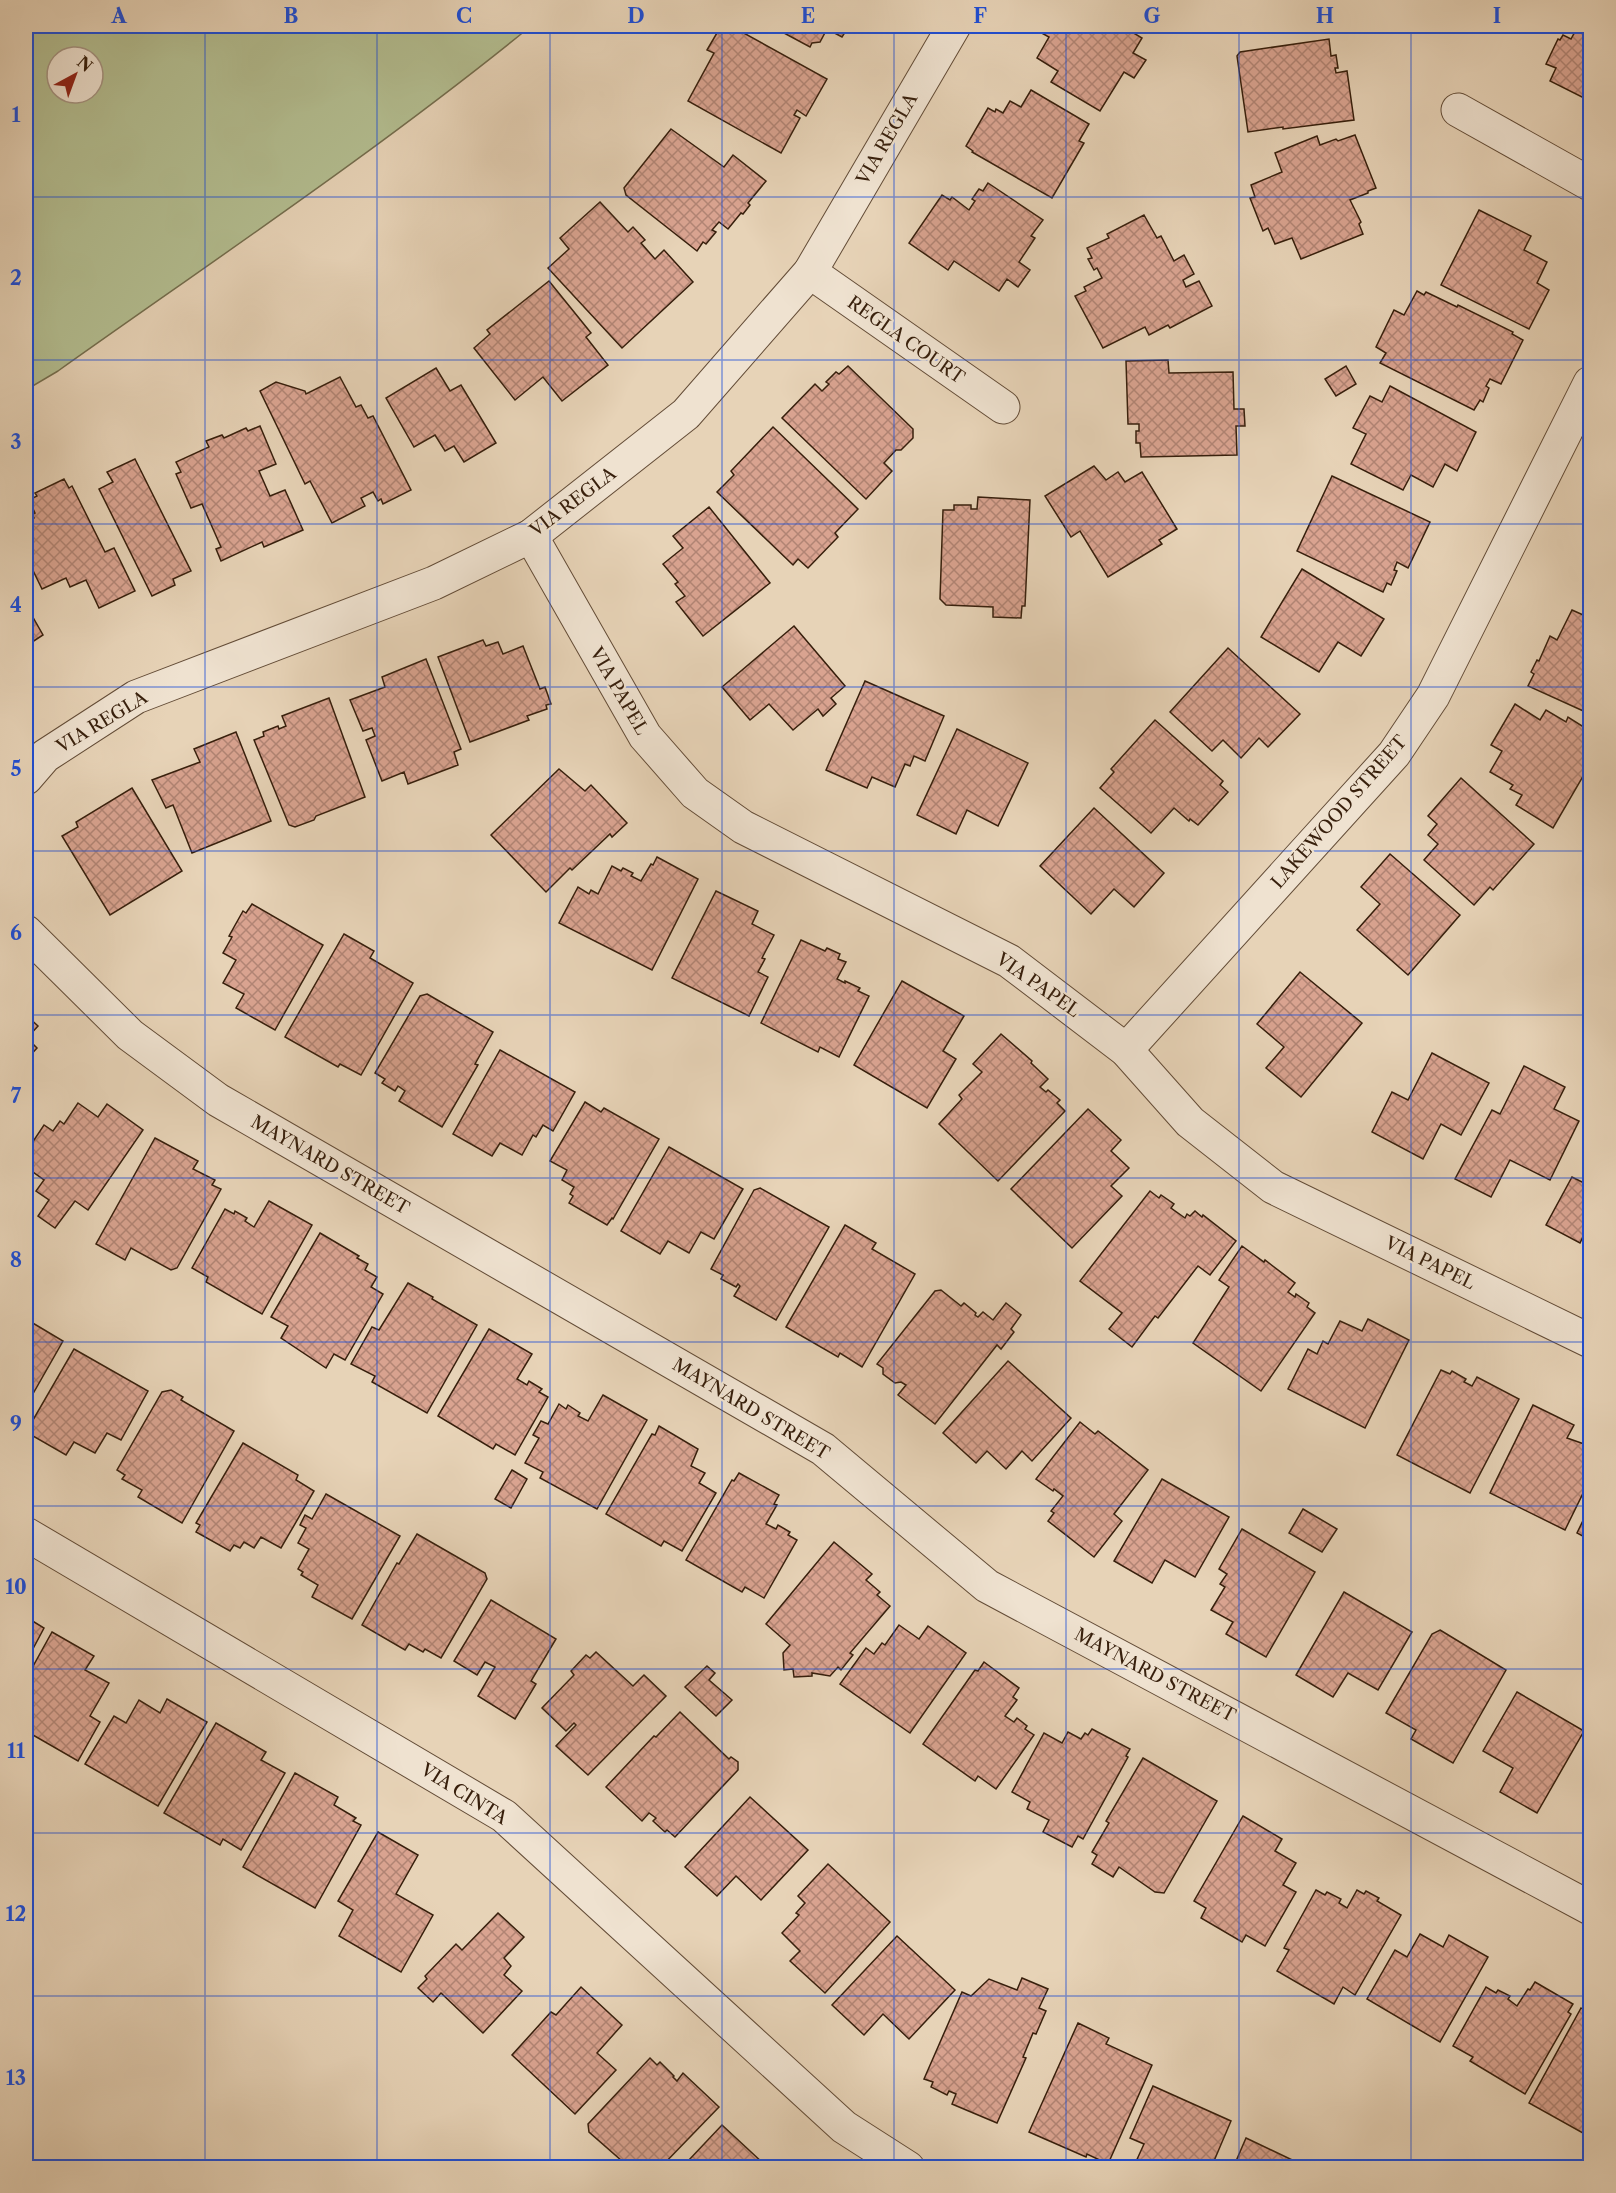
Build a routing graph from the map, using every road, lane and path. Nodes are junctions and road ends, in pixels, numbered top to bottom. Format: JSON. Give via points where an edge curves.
{"nodes":[{"id":1,"x":954,"y":26,"type":"edge"},
{"id":2,"x":1458,"y":110,"type":"dead end"},
{"id":3,"x":1590,"y":184,"type":"edge"},
{"id":4,"x":810,"y":272,"type":"junction"},
{"id":5,"x":1590,"y":383,"type":"edge"},
{"id":6,"x":1003,"y":407,"type":"dead end"},
{"id":7,"x":531,"y":536,"type":"junction"},
{"id":8,"x":26,"y":778,"type":"edge"},
{"id":9,"x":26,"y":932,"type":"edge"},
{"id":10,"x":1126,"y":1050,"type":"junction"},
{"id":11,"x":1590,"y":1341,"type":"edge"},
{"id":12,"x":26,"y":1534,"type":"edge"},
{"id":13,"x":1590,"y":1908,"type":"edge"},
{"id":14,"x":908,"y":2168,"type":"edge"}],
"edges":[{"from":1,"to":4,"type":"street","name":"VIA REGLA"},
{"from":2,"to":3,"type":"street"},
{"from":4,"to":6,"type":"street","name":"REGLA COURT"},
{"from":4,"to":7,"type":"street","name":"VIA REGLA","via":[[686,414]]},
{"from":5,"to":10,"type":"street","name":"LAKEWOOD STREET","via":[[1433,696],[1394,754]]},
{"from":7,"to":8,"type":"street","name":"VIA REGLA","via":[[434,583],[135,698],[45,756]]},
{"from":7,"to":10,"type":"street","name":"VIA PAPEL","via":[[645,736],[695,793],[742,827],[1009,961]]},
{"from":9,"to":13,"type":"street","name":"MAYNARD STREET","via":[[130,1035],[218,1100],[823,1449],[987,1586]]},
{"from":10,"to":11,"type":"street","name":"VIA PAPEL","via":[[1190,1122],[1273,1187]]},
{"from":12,"to":14,"type":"street","name":"VIA CINTA","via":[[504,1816],[843,2127]]}]}
